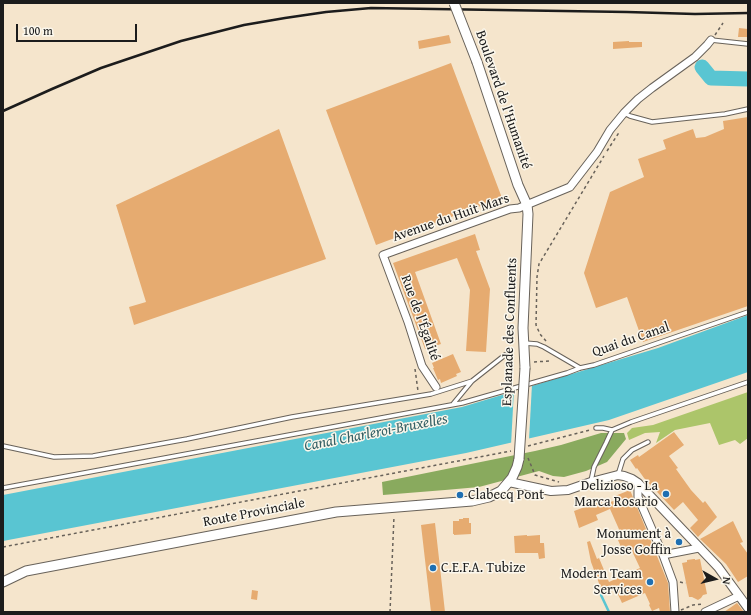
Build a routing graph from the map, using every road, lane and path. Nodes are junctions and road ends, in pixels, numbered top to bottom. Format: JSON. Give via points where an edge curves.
{"nodes":[{"id":1,"x":454,"y":3,"type":"edge"},
{"id":2,"x":723,"y":23,"type":"dead end"},
{"id":3,"x":711,"y":40,"type":"junction"},
{"id":4,"x":748,"y":44,"type":"edge"},
{"id":5,"x":748,"y":108,"type":"edge"},
{"id":6,"x":627,"y":114,"type":"junction"},
{"id":7,"x":527,"y":205,"type":"junction"},
{"id":8,"x":383,"y":255,"type":"joint"},
{"id":9,"x":748,"y":312,"type":"edge"},
{"id":10,"x":524,"y":342,"type":"junction"},
{"id":11,"x":555,"y":353,"type":"junction"},
{"id":12,"x":505,"y":355,"type":"dead end"},
{"id":13,"x":528,"y":365,"type":"junction"},
{"id":14,"x":414,"y":368,"type":"dead end"},
{"id":15,"x":580,"y":368,"type":"junction"},
{"id":16,"x":472,"y":381,"type":"junction"},
{"id":17,"x":748,"y":382,"type":"edge"},
{"id":18,"x":436,"y":387,"type":"dead end"},
{"id":19,"x":419,"y":396,"type":"junction"},
{"id":20,"x":453,"y":404,"type":"junction"},
{"id":21,"x":596,"y":428,"type":"joint"},
{"id":22,"x":612,"y":430,"type":"junction"},
{"id":23,"x":648,"y":442,"type":"dead end"},
{"id":24,"x":3,"y":446,"type":"edge"},
{"id":25,"x":523,"y":447,"type":"dead end"},
{"id":26,"x":516,"y":449,"type":"dead end"},
{"id":27,"x":523,"y":457,"type":"junction"},
{"id":28,"x":618,"y":475,"type":"junction"},
{"id":29,"x":508,"y":482,"type":"junction"},
{"id":30,"x":591,"y":482,"type":"junction"},
{"id":31,"x":638,"y":483,"type":"junction"},
{"id":32,"x":3,"y":488,"type":"edge"},
{"id":33,"x":568,"y":490,"type":"junction"},
{"id":34,"x":395,"y":507,"type":"junction"},
{"id":35,"x":3,"y":547,"type":"edge"},
{"id":36,"x":699,"y":548,"type":"junction"},
{"id":37,"x":663,"y":555,"type":"junction"},
{"id":38,"x":3,"y":582,"type":"edge"},
{"id":39,"x":739,"y":596,"type":"junction"},
{"id":40,"x":704,"y":604,"type":"dead end"},
{"id":41,"x":748,"y":608,"type":"edge"},
{"id":42,"x":390,"y":612,"type":"edge"},
{"id":43,"x":675,"y":612,"type":"edge"},
{"id":44,"x":705,"y":612,"type":"edge"}],
"edges":[{"from":1,"to":7,"type":"main road","name":"Boulevard de l'Humanité","bridge":true,"via":[[519,190]]},
{"from":2,"to":3,"type":"path"},
{"from":3,"to":4,"type":"lane"},
{"from":3,"to":6,"type":"street","name":"Avenue du Huit Mars","via":[[703,50],[638,99]]},
{"from":5,"to":6,"type":"lane","via":[[725,114],[652,122]]},
{"from":6,"to":7,"type":"street","name":"Avenue du Huit Mars","via":[[610,130],[570,187]]},
{"from":6,"to":11,"type":"path","via":[[539,264],[536,325]]},
{"from":7,"to":8,"type":"street","name":"Avenue du Huit Mars"},
{"from":7,"to":10,"type":"main road","name":"Esplanade des Confluents"},
{"from":8,"to":18,"type":"street","name":"Rue de l'Égalité","via":[[422,366]]},
{"from":9,"to":15,"type":"lane","name":"Quai du Canal"},
{"from":10,"to":11,"type":"lane","name":"Quai du Canal","via":[[537,344]]},
{"from":10,"to":13,"type":"main road","name":"Esplanade des Confluents"},
{"from":11,"to":13,"type":"path","via":[[549,361]]},
{"from":11,"to":15,"type":"lane","name":"Quai du Canal"},
{"from":12,"to":16,"type":"lane"},
{"from":13,"to":27,"type":"main road","name":"Esplanade des Confluents","bridge":true},
{"from":14,"to":19,"type":"path"},
{"from":15,"to":20,"type":"lane"},
{"from":16,"to":19,"type":"lane"},
{"from":16,"to":20,"type":"lane"},
{"from":17,"to":22,"type":"lane"},
{"from":19,"to":24,"type":"lane","via":[[292,417],[187,440],[93,456],[54,457]]},
{"from":20,"to":32,"type":"lane"},
{"from":21,"to":22,"type":"lane"},
{"from":21,"to":25,"type":"path"},
{"from":22,"to":30,"type":"lane","via":[[594,467]]},
{"from":23,"to":28,"type":"lane","via":[[632,450],[623,459]]},
{"from":26,"to":35,"type":"path"},
{"from":27,"to":29,"type":"main road","name":"Route Provinciale"},
{"from":27,"to":33,"type":"path","via":[[535,475],[567,483]]},
{"from":28,"to":30,"type":"street"},
{"from":28,"to":31,"type":"street"},
{"from":29,"to":33,"type":"street","via":[[552,491]]},
{"from":29,"to":34,"type":"main road","name":"Route Provinciale","via":[[501,491],[472,501]]},
{"from":30,"to":33,"type":"street"},
{"from":31,"to":36,"type":"street"},
{"from":31,"to":37,"type":"street","via":[[638,497]]},
{"from":34,"to":38,"type":"main road","name":"Route Provinciale","via":[[336,512],[34,569]]},
{"from":34,"to":42,"type":"path"},
{"from":36,"to":37,"type":"street"},
{"from":36,"to":39,"type":"street"},
{"from":37,"to":43,"type":"street","via":[[673,582]]},
{"from":39,"to":41,"type":"street"},
{"from":39,"to":44,"type":"street"},
{"from":40,"to":43,"type":"path"}]}
